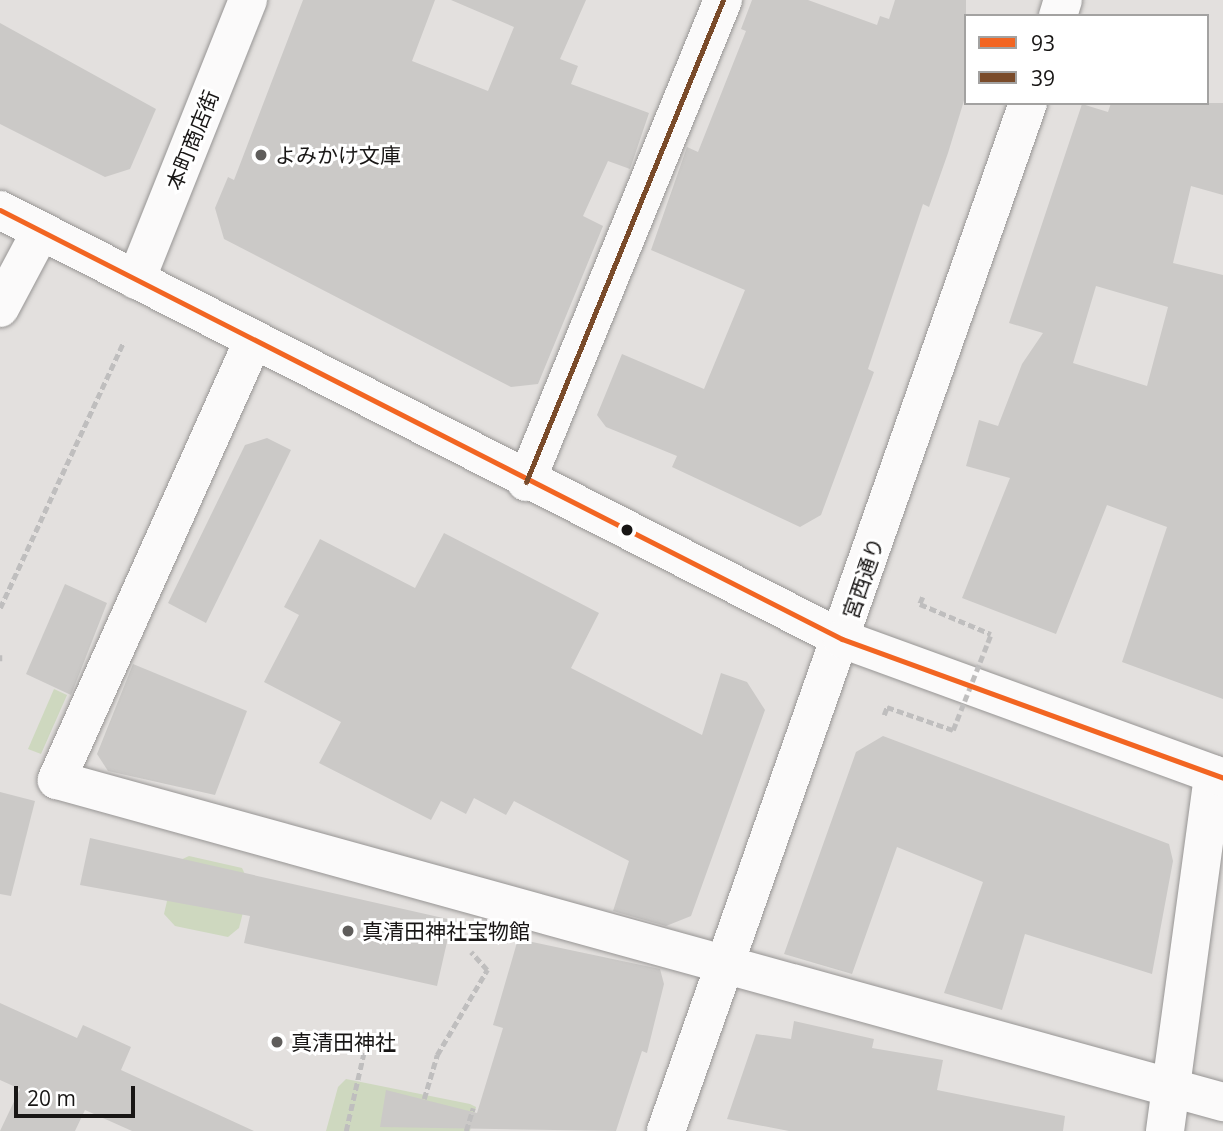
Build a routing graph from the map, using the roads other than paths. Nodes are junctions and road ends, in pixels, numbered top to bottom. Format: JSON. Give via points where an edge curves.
{"nodes":[{"id":1,"x":248,"y":0,"type":"edge"},
{"id":2,"x":723,"y":0,"type":"edge"},
{"id":3,"x":1027,"y":105,"type":"edge"},
{"id":4,"x":0,"y":210,"type":"edge"},
{"id":5,"x":41,"y":232,"type":"junction"},
{"id":6,"x":136,"y":280,"type":"junction"},
{"id":7,"x":0,"y":308,"type":"edge"},
{"id":8,"x":253,"y":341,"type":"junction"},
{"id":9,"x":526,"y":482,"type":"junction"},
{"id":10,"x":842,"y":639,"type":"junction"},
{"id":11,"x":1218,"y":776,"type":"edge"},
{"id":12,"x":725,"y":965,"type":"junction"},
{"id":13,"x":1173,"y":1089,"type":"junction"},
{"id":14,"x":1223,"y":1102,"type":"edge"},
{"id":15,"x":666,"y":1131,"type":"edge"},
{"id":16,"x":1165,"y":1131,"type":"edge"}],
"edges":[{"from":1,"to":6,"type":"main road","name":"本町商店街"},
{"from":2,"to":9,"type":"main road"},
{"from":3,"to":10,"type":"main road","name":"宮西通り"},
{"from":4,"to":5,"type":"main road"},
{"from":5,"to":6,"type":"main road"},
{"from":5,"to":7,"type":"main road"},
{"from":6,"to":8,"type":"main road"},
{"from":8,"to":9,"type":"main road"},
{"from":8,"to":12,"type":"main road","via":[[57,780]]},
{"from":9,"to":10,"type":"main road"},
{"from":10,"to":11,"type":"main road"},
{"from":10,"to":12,"type":"main road","name":"宮西通り"},
{"from":11,"to":13,"type":"main road"},
{"from":12,"to":13,"type":"main road"},
{"from":12,"to":15,"type":"main road","name":"宮西通り"},
{"from":13,"to":14,"type":"main road"},
{"from":13,"to":16,"type":"main road"}]}
